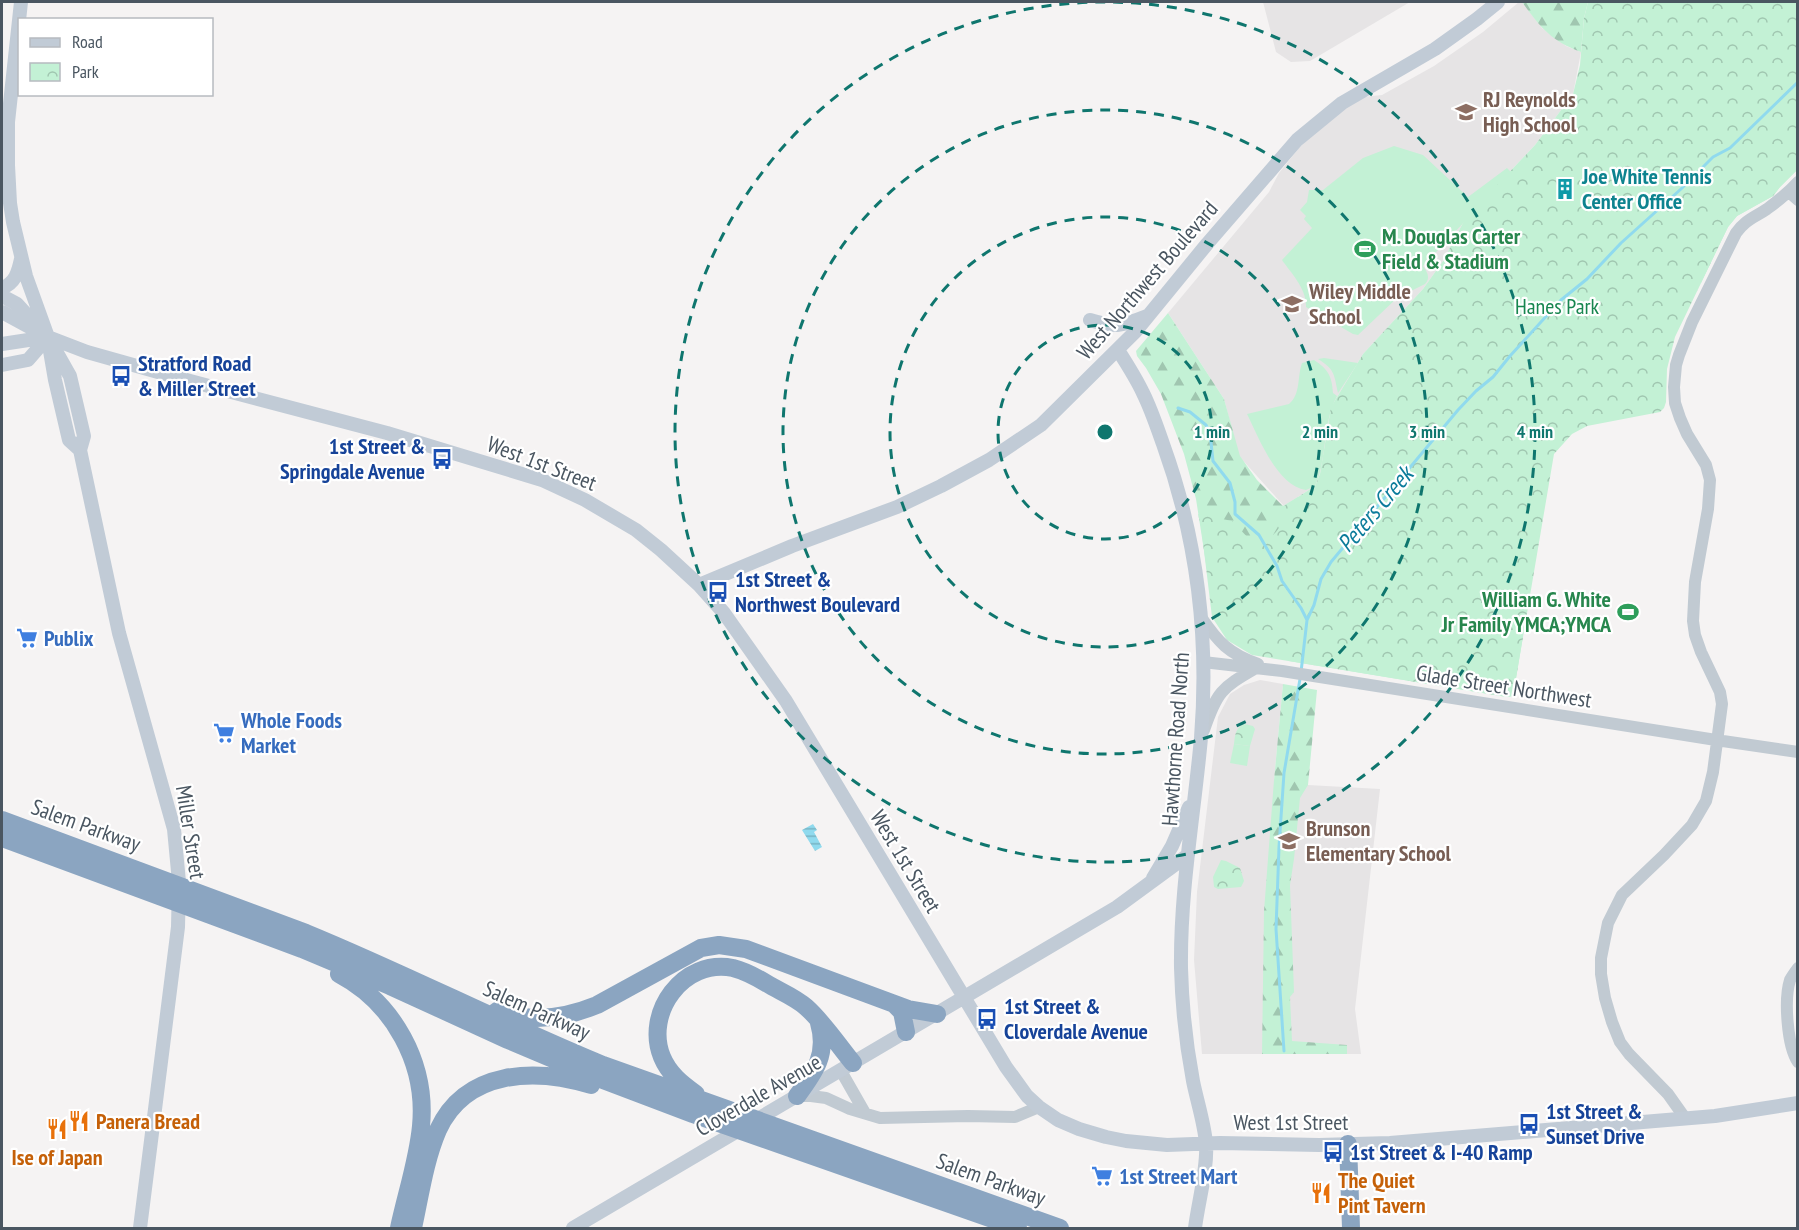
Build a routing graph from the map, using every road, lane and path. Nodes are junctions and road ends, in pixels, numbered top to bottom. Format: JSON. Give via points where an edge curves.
{"nodes":[{"id":1,"x":21,"y":2,"type":"edge"},
{"id":2,"x":1498,"y":2,"type":"edge"},
{"id":3,"x":19,"y":18,"type":"edge"},
{"id":4,"x":18,"y":28,"type":"edge"},
{"id":5,"x":1795,"y":191,"type":"edge"},
{"id":6,"x":21,"y":260,"type":"junction"},
{"id":7,"x":2,"y":288,"type":"edge"},
{"id":8,"x":2,"y":296,"type":"edge"},
{"id":9,"x":2,"y":312,"type":"edge"},
{"id":10,"x":1149,"y":315,"type":"junction"},
{"id":11,"x":1090,"y":320,"type":"dead end"},
{"id":12,"x":48,"y":337,"type":"junction"},
{"id":13,"x":2,"y":344,"type":"edge"},
{"id":14,"x":1118,"y":350,"type":"junction"},
{"id":15,"x":2,"y":365,"type":"edge"},
{"id":16,"x":699,"y":585,"type":"junction"},
{"id":17,"x":1202,"y":617,"type":"junction"},
{"id":18,"x":1203,"y":662,"type":"junction"},
{"id":19,"x":1256,"y":668,"type":"junction"},
{"id":20,"x":1281,"y":671,"type":"junction"},
{"id":21,"x":1201,"y":740,"type":"junction"},
{"id":22,"x":1716,"y":741,"type":"junction"},
{"id":23,"x":1797,"y":752,"type":"edge"},
{"id":24,"x":1194,"y":794,"type":"junction"},
{"id":25,"x":2,"y":820,"type":"edge"},
{"id":26,"x":2,"y":838,"type":"edge"},
{"id":27,"x":1188,"y":855,"type":"junction"},
{"id":28,"x":1148,"y":885,"type":"junction"},
{"id":29,"x":214,"y":918,"type":"junction"},
{"id":30,"x":1797,"y":968,"type":"edge"},
{"id":31,"x":425,"y":986,"type":"junction"},
{"id":32,"x":964,"y":998,"type":"junction"},
{"id":33,"x":894,"y":1004,"type":"junction"},
{"id":34,"x":937,"y":1014,"type":"junction"},
{"id":35,"x":818,"y":1021,"type":"junction"},
{"id":36,"x":1790,"y":1031,"type":"junction"},
{"id":37,"x":906,"y":1032,"type":"junction"},
{"id":38,"x":1797,"y":1045,"type":"edge"},
{"id":39,"x":1797,"y":1062,"type":"edge"},
{"id":40,"x":847,"y":1067,"type":"junction"},
{"id":41,"x":797,"y":1096,"type":"junction"},
{"id":42,"x":1797,"y":1103,"type":"edge"},
{"id":43,"x":1039,"y":1107,"type":"junction"},
{"id":44,"x":701,"y":1109,"type":"junction"},
{"id":45,"x":865,"y":1113,"type":"junction"},
{"id":46,"x":1685,"y":1118,"type":"junction"},
{"id":47,"x":1206,"y":1144,"type":"junction"},
{"id":48,"x":1348,"y":1144,"type":"junction"},
{"id":49,"x":602,"y":1212,"type":"junction"},
{"id":50,"x":140,"y":1228,"type":"edge"},
{"id":51,"x":399,"y":1228,"type":"edge"},
{"id":52,"x":413,"y":1228,"type":"edge"},
{"id":53,"x":573,"y":1228,"type":"edge"},
{"id":54,"x":596,"y":1228,"type":"edge"},
{"id":55,"x":1018,"y":1228,"type":"edge"},
{"id":56,"x":1059,"y":1228,"type":"edge"},
{"id":57,"x":1195,"y":1228,"type":"edge"},
{"id":58,"x":1351,"y":1228,"type":"edge"}],
"edges":[{"from":1,"to":3,"type":"main road"},
{"from":2,"to":10,"type":"main road","name":"West Northwest Boulevard","via":[[1435,49],[1342,103],[1302,135]]},
{"from":4,"to":6,"type":"main road","via":[[7,153],[10,202]]},
{"from":5,"to":22,"type":"street","via":[[1746,220],[1736,233],[1692,322],[1676,366],[1675,403],[1710,480],[1693,621],[1701,652],[1720,692]]},
{"from":6,"to":7,"type":"main road","via":[[15,278]]},
{"from":6,"to":12,"type":"main road"},
{"from":8,"to":12,"type":"main road","via":[[17,304]]},
{"from":9,"to":12,"type":"main road","name":"West 1st Street"},
{"from":10,"to":11,"type":"main road","via":[[1119,325]]},
{"from":10,"to":14,"type":"main road","name":"West Northwest Boulevard"},
{"from":12,"to":13,"type":"main road"},
{"from":12,"to":15,"type":"main road","via":[[28,360]]},
{"from":12,"to":16,"type":"main road","name":"West 1st Street","via":[[87,352],[494,464],[563,489],[636,530]]},
{"from":12,"to":50,"type":"main road","name":"Miller Street","via":[[70,376],[84,436],[80,450],[119,633],[171,814],[178,859],[178,927]]},
{"from":14,"to":16,"type":"main road","name":"West Northwest Boulevard","via":[[1041,425],[989,460],[897,507]]},
{"from":14,"to":17,"type":"main road","name":"Hawthorne Road North","via":[[1144,394],[1175,476]]},
{"from":16,"to":32,"type":"main road","name":"West 1st Street","via":[[724,613],[786,701]]},
{"from":17,"to":18,"type":"main road","name":"Hawthorne Road North"},
{"from":17,"to":20,"type":"street","via":[[1229,651]]},
{"from":18,"to":19,"type":"street","name":"Glade Street Northwest"},
{"from":18,"to":21,"type":"main road","name":"Hawthorne Road North"},
{"from":19,"to":20,"type":"street","name":"Glade Street Northwest"},
{"from":19,"to":21,"type":"street","via":[[1223,690],[1213,705]]},
{"from":20,"to":22,"type":"street","name":"Glade Street Northwest"},
{"from":21,"to":24,"type":"main road","name":"Hawthorne Road North"},
{"from":22,"to":23,"type":"street","name":"Glade Street Northwest"},
{"from":22,"to":46,"type":"street","via":[[1707,801],[1692,825],[1622,895],[1608,923],[1601,958],[1605,998],[1620,1042]]},
{"from":24,"to":27,"type":"main road","name":"Hawthorne Road North"},
{"from":24,"to":28,"type":"main road","via":[[1172,846]]},
{"from":25,"to":31,"type":"highway","name":"Salem Parkway","via":[[343,948]]},
{"from":26,"to":29,"type":"highway","name":"Salem Parkway"},
{"from":27,"to":28,"type":"main road","name":"Cloverdale Avenue"},
{"from":27,"to":47,"type":"main road","name":"Hawthorne Road North","via":[[1181,933],[1182,997],[1188,1054]]},
{"from":28,"to":32,"type":"main road","name":"Cloverdale Avenue"},
{"from":29,"to":44,"type":"highway","name":"Salem Parkway","via":[[302,949],[598,1078]]},
{"from":29,"to":51,"type":"highway","via":[[227,928],[345,977],[378,1003],[403,1036],[418,1075],[422,1113],[420,1139]]},
{"from":30,"to":36,"type":"street","via":[[1790,980],[1786,1012]]},
{"from":31,"to":33,"type":"highway","via":[[442,987],[503,1013],[557,1017],[597,1005],[692,952],[728,945]]},
{"from":31,"to":44,"type":"highway","name":"Salem Parkway"},
{"from":32,"to":34,"type":"main road","name":"Cloverdale Avenue"},
{"from":32,"to":43,"type":"main road","name":"West 1st Street","via":[[1011,1075]]},
{"from":33,"to":34,"type":"highway"},
{"from":33,"to":37,"type":"highway","via":[[902,1012]]},
{"from":34,"to":37,"type":"main road","name":"Cloverdale Avenue"},
{"from":35,"to":40,"type":"highway"},
{"from":35,"to":41,"type":"highway","via":[[820,1059]]},
{"from":35,"to":44,"type":"highway","via":[[798,1001],[735,969],[709,969],[683,980],[664,1002],[658,1020],[658,1040],[663,1059]]},
{"from":36,"to":38,"type":"street"},
{"from":36,"to":39,"type":"street"},
{"from":37,"to":40,"type":"main road","name":"Cloverdale Avenue"},
{"from":40,"to":41,"type":"main road","name":"Cloverdale Avenue"},
{"from":40,"to":45,"type":"street"},
{"from":41,"to":45,"type":"street","via":[[826,1098]]},
{"from":41,"to":49,"type":"main road","name":"Cloverdale Avenue"},
{"from":42,"to":46,"type":"main road","name":"West 1st Street"},
{"from":43,"to":45,"type":"street","via":[[1015,1117],[889,1118]]},
{"from":43,"to":47,"type":"main road","name":"West 1st Street","via":[[1068,1124],[1106,1137],[1148,1143]]},
{"from":44,"to":52,"type":"highway","via":[[677,1115],[557,1077],[523,1075],[491,1082],[461,1099],[439,1129]]},
{"from":44,"to":55,"type":"highway","name":"Salem Parkway"},
{"from":44,"to":56,"type":"highway","name":"Salem Parkway"},
{"from":46,"to":48,"type":"main road","name":"West 1st Street"},
{"from":47,"to":48,"type":"main road","name":"West 1st Street"},
{"from":47,"to":57,"type":"main road","name":"Hawthorne Road North"},
{"from":48,"to":58,"type":"highway"},
{"from":49,"to":53,"type":"main road","name":"Cloverdale Avenue"},
{"from":49,"to":54,"type":"main road"}]}
